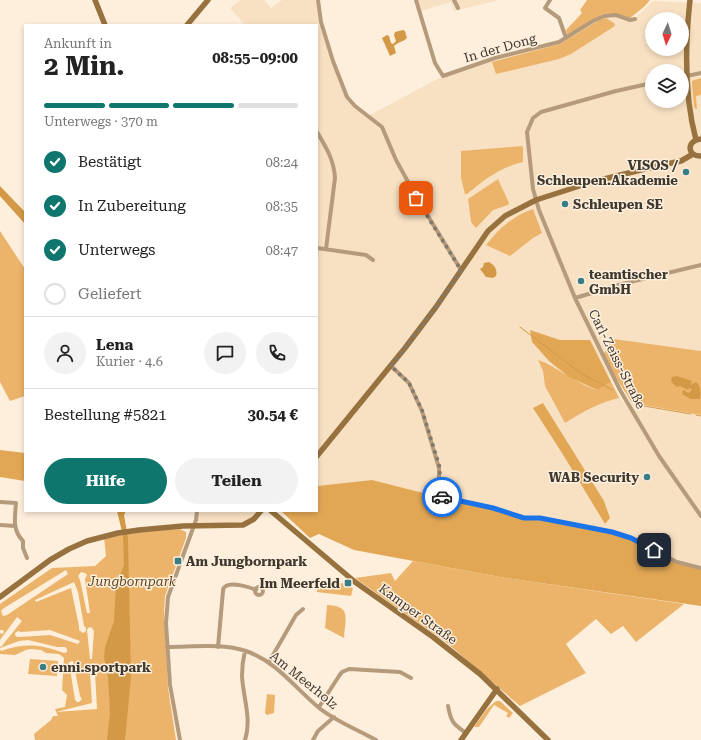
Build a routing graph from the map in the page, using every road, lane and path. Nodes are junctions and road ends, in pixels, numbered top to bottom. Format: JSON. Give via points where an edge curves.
{"nodes":[{"id":1,"x":95,"y":0,"type":"edge"},
{"id":2,"x":208,"y":0,"type":"edge"},
{"id":3,"x":318,"y":0,"type":"edge"},
{"id":4,"x":416,"y":0,"type":"edge"},
{"id":5,"x":454,"y":0,"type":"edge"},
{"id":6,"x":550,"y":0,"type":"edge"},
{"id":7,"x":690,"y":0,"type":"edge"},
{"id":8,"x":458,"y":8,"type":"dead end"},
{"id":9,"x":635,"y":19,"type":"dead end"},
{"id":10,"x":105,"y":24,"type":"edge"},
{"id":11,"x":188,"y":24,"type":"edge"},
{"id":12,"x":566,"y":38,"type":"junction"},
{"id":13,"x":686,"y":64,"type":"edge"},
{"id":14,"x":701,"y":73,"type":"edge"},
{"id":15,"x":689,"y":75,"type":"edge"},
{"id":16,"x":645,"y":85,"type":"edge"},
{"id":17,"x":689,"y":106,"type":"edge"},
{"id":18,"x":318,"y":134,"type":"edge"},
{"id":19,"x":699,"y":140,"type":"edge"},
{"id":20,"x":693,"y":154,"type":"junction"},
{"id":21,"x":701,"y":156,"type":"edge"},
{"id":22,"x":536,"y":200,"type":"junction"},
{"id":23,"x":318,"y":248,"type":"edge"},
{"id":24,"x":326,"y":249,"type":"junction"},
{"id":25,"x":373,"y":260,"type":"dead end"},
{"id":26,"x":701,"y":265,"type":"edge"},
{"id":27,"x":461,"y":270,"type":"junction"},
{"id":28,"x":575,"y":298,"type":"junction"},
{"id":29,"x":391,"y":366,"type":"junction"},
{"id":30,"x":318,"y":455,"type":"edge"},
{"id":31,"x":0,"y":502,"type":"edge"},
{"id":32,"x":197,"y":512,"type":"edge"},
{"id":33,"x":260,"y":512,"type":"edge"},
{"id":34,"x":272,"y":512,"type":"edge"},
{"id":35,"x":701,"y":516,"type":"edge"},
{"id":36,"x":0,"y":525,"type":"edge"},
{"id":37,"x":15,"y":526,"type":"junction"},
{"id":38,"x":193,"y":526,"type":"junction"},
{"id":39,"x":27,"y":558,"type":"dead end"},
{"id":40,"x":701,"y":568,"type":"edge"},
{"id":41,"x":256,"y":590,"type":"dead end"},
{"id":42,"x":0,"y":597,"type":"edge"},
{"id":43,"x":303,"y":609,"type":"dead end"},
{"id":44,"x":167,"y":647,"type":"junction"},
{"id":45,"x":218,"y":647,"type":"junction"},
{"id":46,"x":245,"y":651,"type":"junction"},
{"id":47,"x":269,"y":662,"type":"junction"},
{"id":48,"x":410,"y":678,"type":"dead end"},
{"id":49,"x":496,"y":689,"type":"junction"},
{"id":50,"x":448,"y":706,"type":"dead end"},
{"id":51,"x":319,"y":707,"type":"junction"},
{"id":52,"x":334,"y":717,"type":"junction"},
{"id":53,"x":466,"y":733,"type":"junction"},
{"id":54,"x":180,"y":740,"type":"edge"},
{"id":55,"x":245,"y":740,"type":"edge"},
{"id":56,"x":313,"y":740,"type":"edge"},
{"id":57,"x":376,"y":740,"type":"edge"},
{"id":58,"x":461,"y":740,"type":"edge"},
{"id":59,"x":548,"y":740,"type":"edge"}],
"edges":[{"from":1,"to":10,"type":"street"},
{"from":2,"to":11,"type":"street"},
{"from":3,"to":27,"type":"street","via":[[321,22],[333,61],[348,97],[355,106],[382,127],[416,198]]},
{"from":4,"to":12,"type":"street","name":"In der Dong","via":[[435,63],[443,76]]},
{"from":5,"to":8,"type":"street"},
{"from":6,"to":12,"type":"street","via":[[545,8],[559,18]]},
{"from":7,"to":13,"type":"street"},
{"from":9,"to":12,"type":"street","name":"In der Dong","via":[[630,20],[616,15],[604,16]]},
{"from":14,"to":15,"type":"street"},
{"from":16,"to":22,"type":"street","name":"Carl-Zeiss-Straße","via":[[541,112],[533,118],[527,132]]},
{"from":17,"to":19,"type":"street"},
{"from":18,"to":24,"type":"street","via":[[331,156],[335,170]]},
{"from":19,"to":20,"type":"street","via":[[691,146]]},
{"from":20,"to":21,"type":"street"},
{"from":20,"to":22,"type":"street","via":[[681,161],[592,182]]},
{"from":22,"to":27,"type":"street","via":[[497,222]]},
{"from":22,"to":28,"type":"street","name":"Carl-Zeiss-Straße"},
{"from":23,"to":24,"type":"street"},
{"from":24,"to":25,"type":"street","via":[[366,255]]},
{"from":26,"to":28,"type":"street"},
{"from":27,"to":29,"type":"street"},
{"from":28,"to":35,"type":"street","name":"Carl-Zeiss-Straße","via":[[620,390],[647,438]]},
{"from":29,"to":30,"type":"street"},
{"from":29,"to":40,"type":"street","via":[[409,383],[422,410],[440,468],[439,497],[493,508],[524,518],[540,518],[612,532],[631,538],[678,562]]},
{"from":31,"to":37,"type":"street","via":[[16,503]]},
{"from":32,"to":38,"type":"street"},
{"from":33,"to":38,"type":"street","via":[[243,525]]},
{"from":34,"to":49,"type":"street","name":"Kamper Straße","via":[[346,575],[433,637]]},
{"from":36,"to":37,"type":"street"},
{"from":37,"to":39,"type":"street","via":[[18,536],[23,541]]},
{"from":38,"to":42,"type":"street","via":[[130,531],[87,541],[63,552]]},
{"from":38,"to":44,"type":"street","via":[[168,601]]},
{"from":41,"to":45,"type":"street","via":[[231,585],[224,588]]},
{"from":43,"to":47,"type":"street","via":[[296,615]]},
{"from":44,"to":45,"type":"street","name":"Am Meerholz"},
{"from":44,"to":54,"type":"street","via":[[170,685]]},
{"from":45,"to":46,"type":"street","name":"Am Meerholz"},
{"from":46,"to":47,"type":"street","name":"Am Meerholz"},
{"from":46,"to":55,"type":"street","via":[[242,676],[248,728]]},
{"from":47,"to":51,"type":"street","name":"Am Meerholz"},
{"from":48,"to":51,"type":"street","via":[[400,672],[349,669],[342,672]]},
{"from":49,"to":53,"type":"street"},
{"from":49,"to":59,"type":"street","name":"Kamper Straße"},
{"from":50,"to":53,"type":"street","via":[[455,726]]},
{"from":51,"to":52,"type":"street","name":"Am Meerholz"},
{"from":52,"to":56,"type":"street","via":[[318,731]]},
{"from":52,"to":57,"type":"street","name":"Am Meerholz"},
{"from":53,"to":58,"type":"street"}]}
